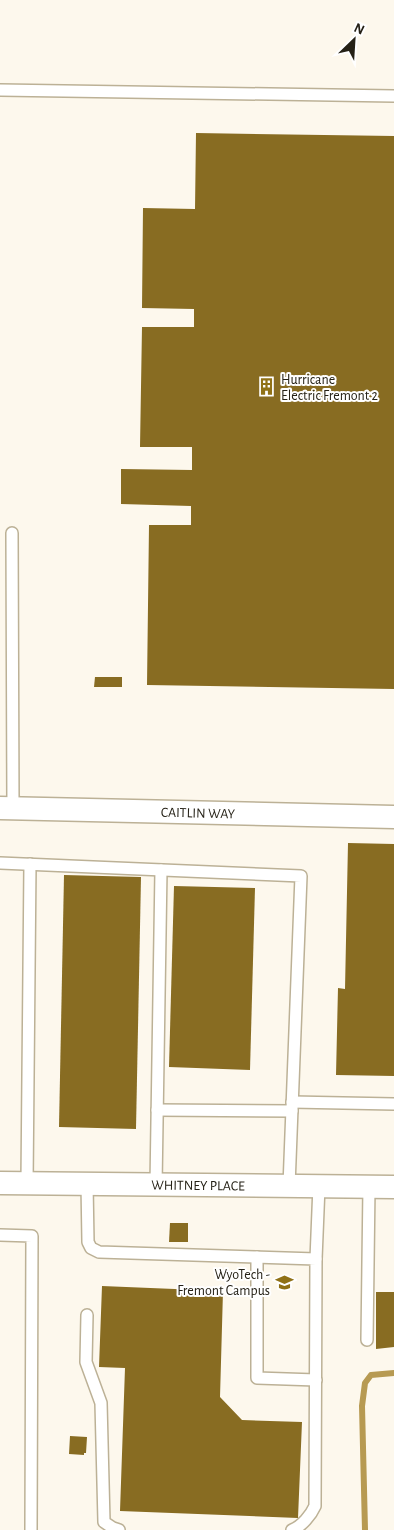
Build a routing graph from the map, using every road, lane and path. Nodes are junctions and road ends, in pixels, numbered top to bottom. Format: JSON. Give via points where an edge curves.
{"nodes":[{"id":1,"x":0,"y":90,"type":"edge"},
{"id":2,"x":394,"y":96,"type":"edge"},
{"id":3,"x":12,"y":533,"type":"dead end"},
{"id":4,"x":6,"y":808,"type":"edge"},
{"id":5,"x":394,"y":817,"type":"edge"},
{"id":6,"x":0,"y":863,"type":"edge"},
{"id":7,"x":30,"y":864,"type":"junction"},
{"id":8,"x":162,"y":870,"type":"junction"},
{"id":9,"x":394,"y":1104,"type":"edge"},
{"id":10,"x":292,"y":1106,"type":"junction"},
{"id":11,"x":157,"y":1110,"type":"junction"},
{"id":12,"x":0,"y":1183,"type":"edge"},
{"id":13,"x":28,"y":1183,"type":"junction"},
{"id":14,"x":87,"y":1184,"type":"junction"},
{"id":15,"x":156,"y":1185,"type":"junction"},
{"id":16,"x":289,"y":1186,"type":"junction"},
{"id":17,"x":319,"y":1186,"type":"junction"},
{"id":18,"x":369,"y":1187,"type":"junction"},
{"id":19,"x":394,"y":1187,"type":"edge"},
{"id":20,"x":0,"y":1235,"type":"edge"},
{"id":21,"x":257,"y":1257,"type":"junction"},
{"id":22,"x":316,"y":1259,"type":"junction"},
{"id":23,"x":88,"y":1315,"type":"dead end"},
{"id":24,"x":367,"y":1340,"type":"dead end"},
{"id":25,"x":316,"y":1380,"type":"junction"},
{"id":26,"x":31,"y":1530,"type":"edge"},
{"id":27,"x":119,"y":1530,"type":"edge"},
{"id":28,"x":292,"y":1530,"type":"edge"}],
"edges":[{"from":1,"to":2,"type":"lane"},
{"from":3,"to":4,"type":"lane"},
{"from":4,"to":5,"type":"street","name":"CAITLIN WAY"},
{"from":6,"to":7,"type":"lane"},
{"from":7,"to":8,"type":"lane"},
{"from":7,"to":13,"type":"lane"},
{"from":8,"to":10,"type":"lane","via":[[301,876]]},
{"from":8,"to":11,"type":"lane"},
{"from":9,"to":10,"type":"lane"},
{"from":10,"to":11,"type":"lane"},
{"from":10,"to":16,"type":"lane"},
{"from":11,"to":15,"type":"lane"},
{"from":12,"to":13,"type":"street","name":"WHITNEY PLACE"},
{"from":13,"to":14,"type":"street","name":"WHITNEY PLACE"},
{"from":14,"to":15,"type":"street","name":"WHITNEY PLACE"},
{"from":14,"to":21,"type":"lane","via":[[88,1242],[99,1252]]},
{"from":15,"to":16,"type":"street","name":"WHITNEY PLACE"},
{"from":16,"to":17,"type":"street","name":"WHITNEY PLACE"},
{"from":17,"to":18,"type":"street","name":"WHITNEY PLACE"},
{"from":17,"to":22,"type":"lane"},
{"from":18,"to":19,"type":"street","name":"WHITNEY PLACE"},
{"from":18,"to":24,"type":"lane"},
{"from":20,"to":26,"type":"lane","via":[[32,1236]]},
{"from":21,"to":22,"type":"lane"},
{"from":21,"to":25,"type":"lane","via":[[257,1378]]},
{"from":22,"to":25,"type":"lane"},
{"from":23,"to":27,"type":"lane","via":[[86,1362],[101,1403],[104,1522]]},
{"from":25,"to":28,"type":"lane","via":[[315,1506]]}]}
